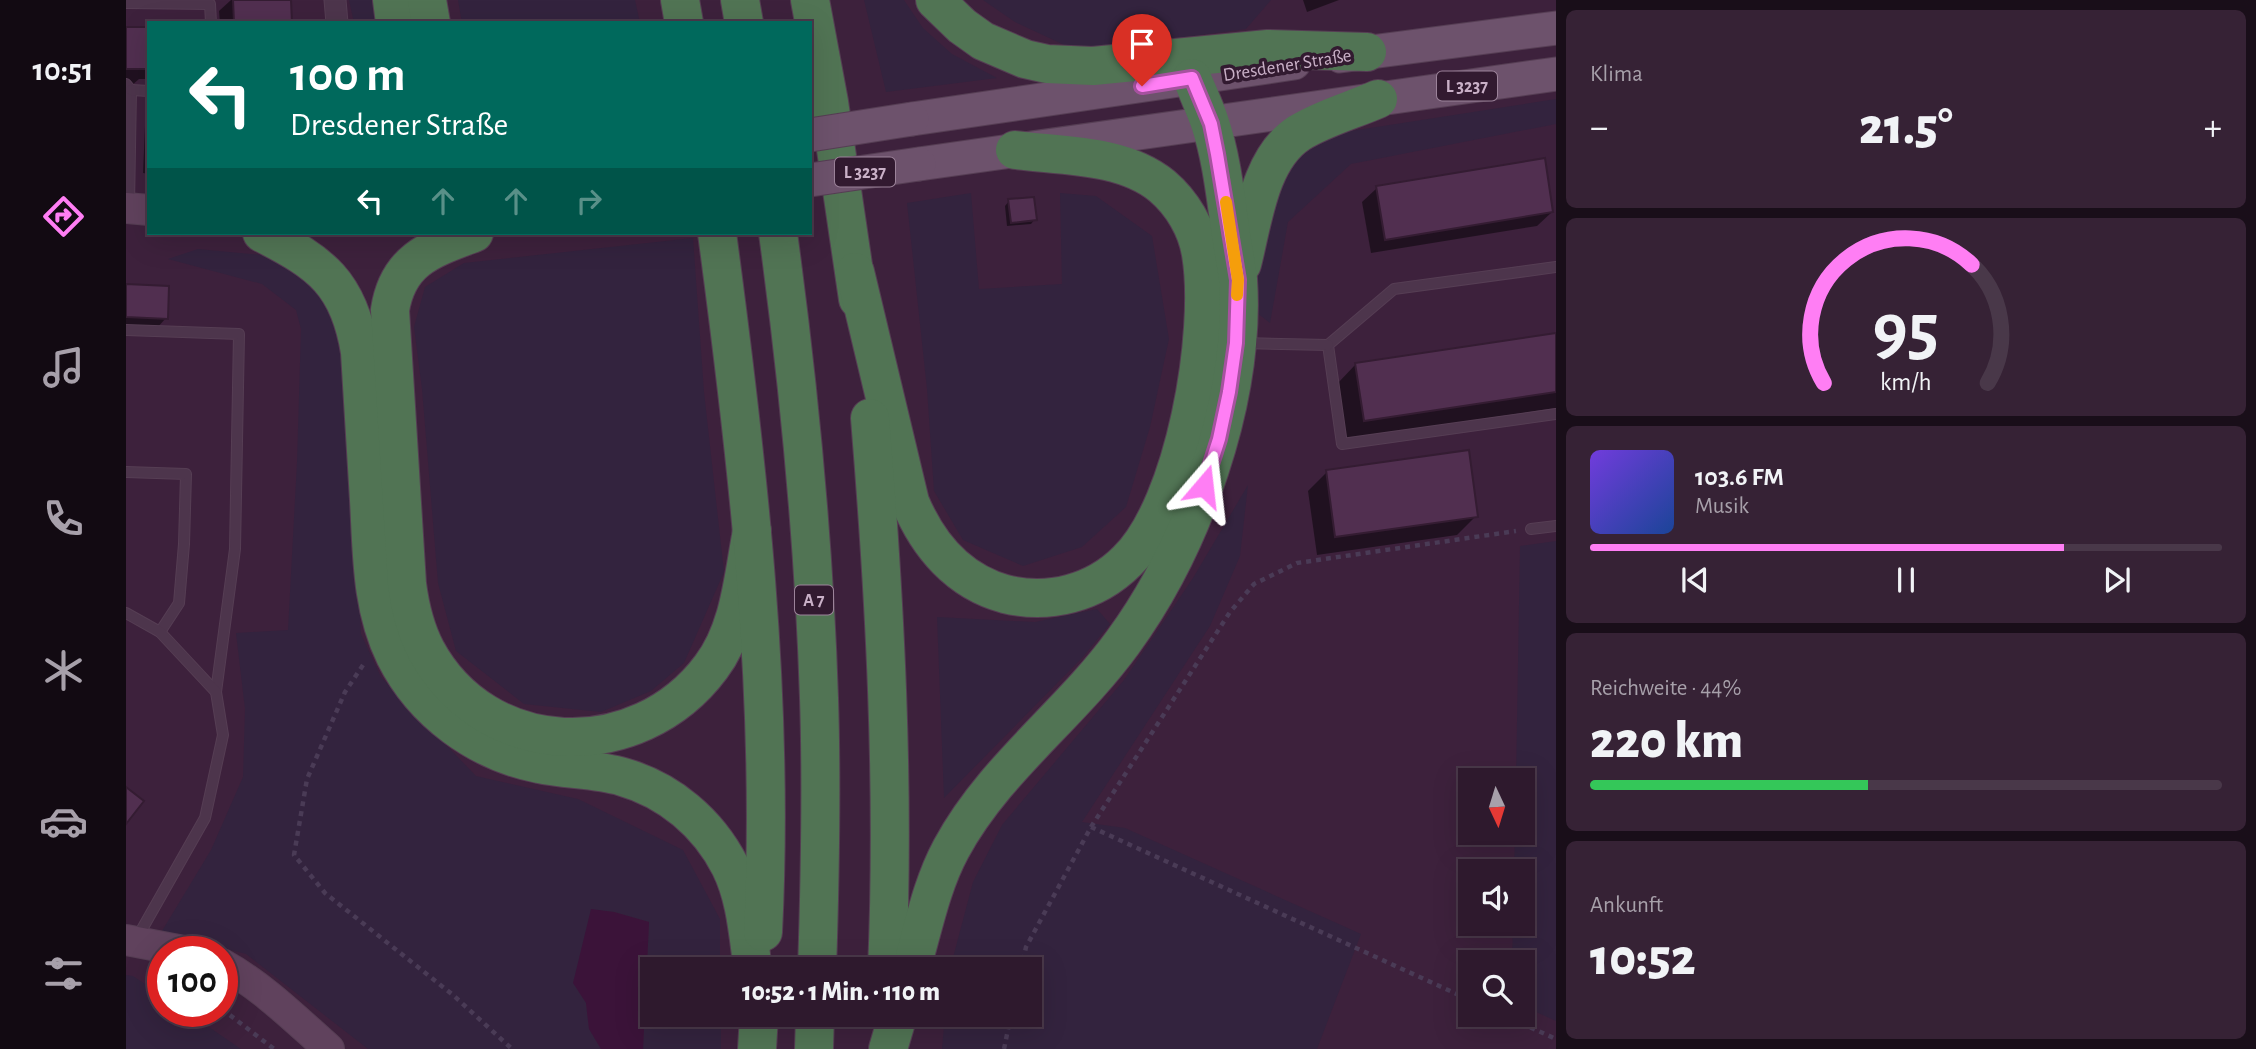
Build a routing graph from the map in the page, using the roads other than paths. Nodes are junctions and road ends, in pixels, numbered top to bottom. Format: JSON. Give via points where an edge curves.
{"nodes":[{"id":1,"x":335,"y":0,"type":"edge"},
{"id":2,"x":392,"y":0,"type":"edge"},
{"id":3,"x":427,"y":0,"type":"edge"},
{"id":4,"x":680,"y":0,"type":"edge"},
{"id":5,"x":740,"y":0,"type":"edge"},
{"id":6,"x":810,"y":0,"type":"edge"},
{"id":7,"x":935,"y":0,"type":"edge"},
{"id":8,"x":126,"y":3,"type":"edge"},
{"id":9,"x":211,"y":21,"type":"edge"},
{"id":10,"x":337,"y":21,"type":"edge"},
{"id":11,"x":395,"y":21,"type":"edge"},
{"id":12,"x":430,"y":21,"type":"edge"},
{"id":13,"x":684,"y":21,"type":"edge"},
{"id":14,"x":744,"y":21,"type":"edge"},
{"id":15,"x":1556,"y":28,"type":"edge"},
{"id":16,"x":1367,"y":52,"type":"junction"},
{"id":17,"x":1556,"y":74,"type":"edge"},
{"id":18,"x":1192,"y":78,"type":"junction"},
{"id":19,"x":129,"y":87,"type":"edge"},
{"id":20,"x":147,"y":91,"type":"edge"},
{"id":21,"x":1378,"y":99,"type":"junction"},
{"id":22,"x":1211,"y":124,"type":"junction"},
{"id":23,"x":812,"y":135,"type":"edge"},
{"id":24,"x":1015,"y":150,"type":"junction"},
{"id":25,"x":812,"y":180,"type":"edge"},
{"id":26,"x":134,"y":209,"type":"edge"},
{"id":27,"x":266,"y":235,"type":"edge"},
{"id":28,"x":469,"y":235,"type":"edge"},
{"id":29,"x":716,"y":235,"type":"edge"},
{"id":30,"x":778,"y":235,"type":"edge"},
{"id":31,"x":1556,"y":267,"type":"edge"},
{"id":32,"x":855,"y":272,"type":"junction"},
{"id":33,"x":1238,"y":280,"type":"junction"},
{"id":34,"x":126,"y":330,"type":"edge"},
{"id":35,"x":1236,"y":343,"type":"junction"},
{"id":36,"x":1328,"y":345,"type":"junction"},
{"id":37,"x":1556,"y":414,"type":"edge"},
{"id":38,"x":126,"y":472,"type":"edge"},
{"id":39,"x":1556,"y":526,"type":"edge"},
{"id":40,"x":1531,"y":529,"type":"road end"},
{"id":41,"x":752,"y":531,"type":"junction"},
{"id":42,"x":126,"y":613,"type":"edge"},
{"id":43,"x":160,"y":632,"type":"junction"},
{"id":44,"x":216,"y":692,"type":"junction"},
{"id":45,"x":131,"y":940,"type":"edge"},
{"id":46,"x":751,"y":957,"type":"edge"},
{"id":47,"x":762,"y":957,"type":"edge"},
{"id":48,"x":817,"y":957,"type":"edge"},
{"id":49,"x":887,"y":957,"type":"edge"},
{"id":50,"x":915,"y":957,"type":"edge"},
{"id":51,"x":238,"y":972,"type":"edge"},
{"id":52,"x":815,"y":1027,"type":"edge"},
{"id":53,"x":885,"y":1027,"type":"edge"},
{"id":54,"x":894,"y":1027,"type":"edge"},
{"id":55,"x":329,"y":1049,"type":"edge"},
{"id":56,"x":814,"y":1049,"type":"edge"},
{"id":57,"x":886,"y":1049,"type":"edge"}],
"edges":[{"from":1,"to":10,"type":"street"},
{"from":2,"to":11,"type":"highway"},
{"from":3,"to":12,"type":"highway"},
{"from":4,"to":13,"type":"highway"},
{"from":5,"to":14,"type":"highway"},
{"from":6,"to":32,"type":"highway"},
{"from":7,"to":16,"type":"highway","via":[[983,41],[1047,64],[1093,66],[1268,49]]},
{"from":8,"to":9,"type":"lane","via":[[210,4]]},
{"from":15,"to":16,"type":"main road","name":"Dresdener Straße","number":"L 3237"},
{"from":16,"to":18,"type":"main road","name":"Dresdener Straße","number":"L 3237"},
{"from":17,"to":21,"type":"main road","number":"L 3237"},
{"from":18,"to":22,"type":"highway"},
{"from":18,"to":23,"type":"main road","name":"Dresdener Straße","number":"L 3237","bridge":true},
{"from":19,"to":20,"type":"lane"},
{"from":19,"to":26,"type":"lane"},
{"from":21,"to":22,"type":"main road","number":"L 3237"},
{"from":21,"to":33,"type":"highway","via":[[1301,132],[1274,158]]},
{"from":22,"to":24,"type":"main road","number":"L 3237"},
{"from":22,"to":33,"type":"highway"},
{"from":24,"to":25,"type":"main road","number":"L 3237","bridge":true},
{"from":24,"to":32,"type":"highway","via":[[1112,162],[1147,175],[1187,215],[1201,253],[1202,345],[1180,456],[1152,526],[1129,560],[1113,574],[1066,595],[1013,596],[972,581],[939,552],[921,528],[910,502]]},
{"from":27,"to":46,"type":"highway","via":[[300,252],[327,274],[349,308],[356,329],[374,586],[385,632],[410,682],[449,723],[491,749],[538,764],[622,777],[686,810],[719,846],[731,867],[746,914]]},
{"from":28,"to":41,"type":"highway","via":[[412,262],[396,284],[390,310],[410,607],[426,651],[454,688],[491,717],[560,738],[611,734],[657,716],[697,685],[725,643],[735,620]]},
{"from":29,"to":41,"type":"highway"},
{"from":30,"to":48,"type":"highway","number":"A 7","via":[[810,524],[820,700]]},
{"from":31,"to":36,"type":"lane","via":[[1394,289]]},
{"from":32,"to":49,"type":"highway","via":[[878,512],[888,694]]},
{"from":33,"to":35,"type":"highway"},
{"from":34,"to":44,"type":"lane","via":[[239,334],[235,549]]},
{"from":35,"to":36,"type":"lane"},
{"from":35,"to":50,"type":"highway","via":[[1215,451],[1165,576],[1100,672],[991,788],[970,818],[939,874]]},
{"from":36,"to":37,"type":"lane","via":[[1342,444]]},
{"from":38,"to":43,"type":"lane","via":[[186,474],[179,603]]},
{"from":39,"to":40,"type":"lane"},
{"from":41,"to":47,"type":"highway","via":[[764,742]]},
{"from":42,"to":43,"type":"lane"},
{"from":43,"to":44,"type":"lane"},
{"from":44,"to":45,"type":"lane","via":[[223,735],[205,818]]},
{"from":51,"to":55,"type":"main road"},
{"from":52,"to":56,"type":"highway"},
{"from":53,"to":57,"type":"highway"},
{"from":54,"to":57,"type":"highway"}]}
